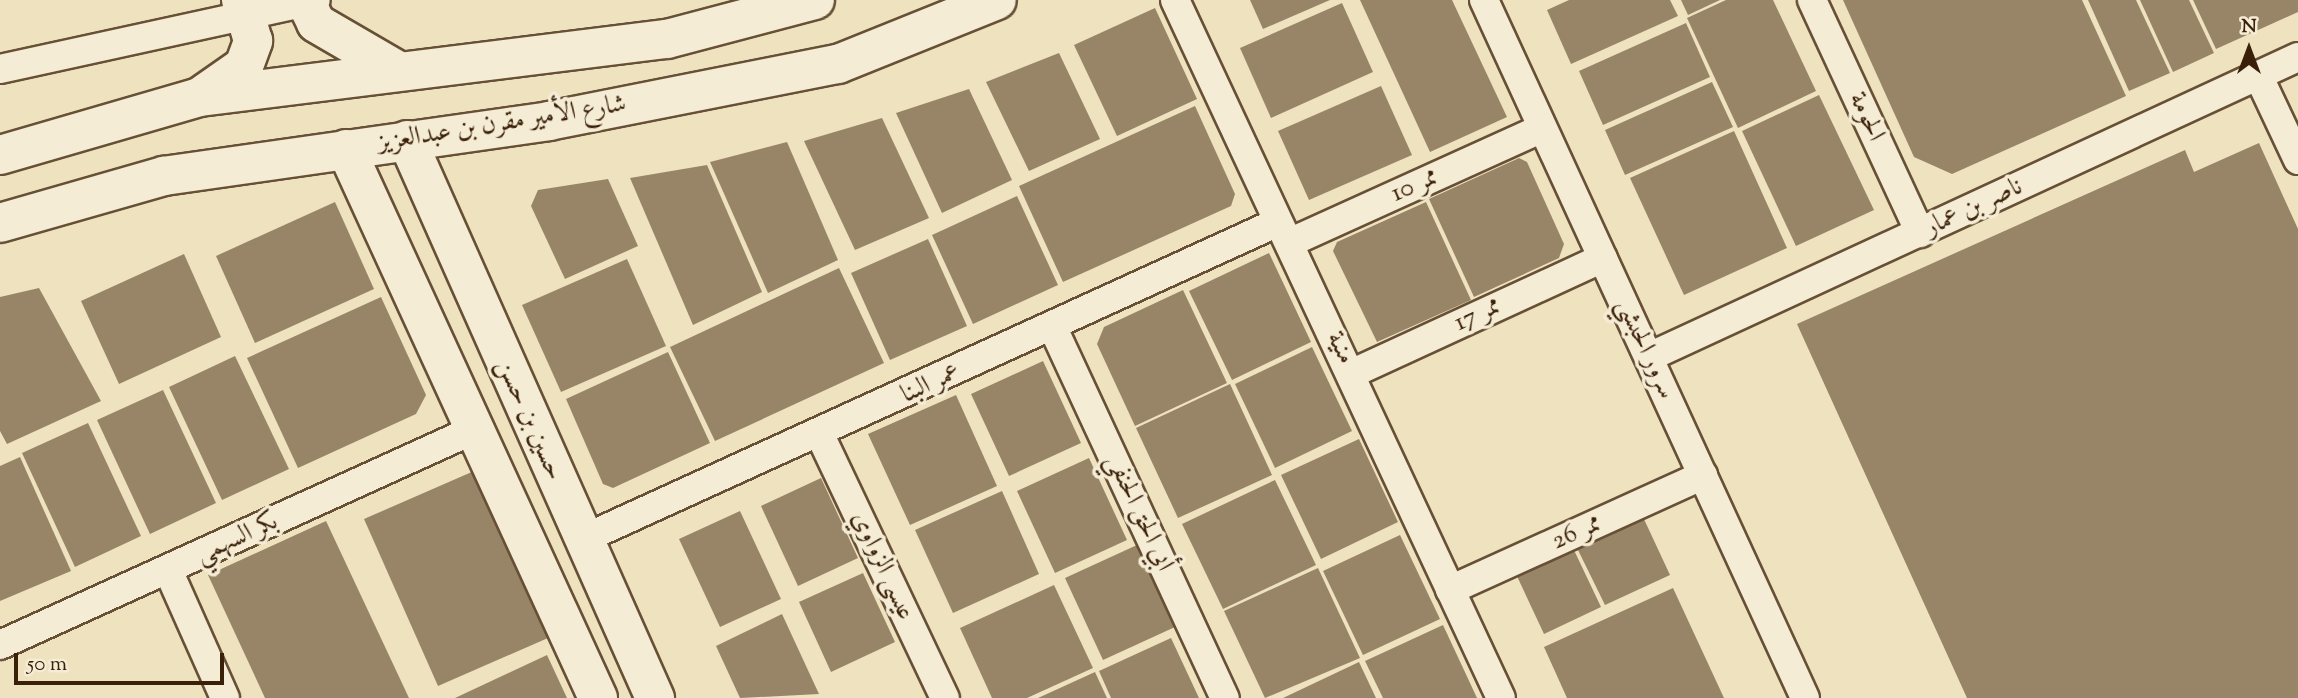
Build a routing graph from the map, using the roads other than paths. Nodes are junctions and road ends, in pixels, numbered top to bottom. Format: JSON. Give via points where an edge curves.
{"nodes":[{"id":1,"x":815,"y":0,"type":"edge"},
{"id":2,"x":997,"y":0,"type":"edge"},
{"id":3,"x":1175,"y":0,"type":"edge"},
{"id":4,"x":1484,"y":0,"type":"edge"},
{"id":5,"x":1812,"y":0,"type":"edge"},
{"id":6,"x":309,"y":1,"type":"edge"},
{"id":7,"x":245,"y":8,"type":"edge"},
{"id":8,"x":652,"y":41,"type":"junction"},
{"id":9,"x":2298,"y":57,"type":"edge"},
{"id":10,"x":0,"y":69,"type":"edge"},
{"id":11,"x":395,"y":69,"type":"junction"},
{"id":12,"x":2258,"y":75,"type":"junction"},
{"id":13,"x":200,"y":97,"type":"junction"},
{"id":14,"x":663,"y":98,"type":"junction"},
{"id":15,"x":1542,"y":128,"type":"junction"},
{"id":16,"x":407,"y":140,"type":"junction"},
{"id":17,"x":346,"y":149,"type":"junction"},
{"id":18,"x":0,"y":155,"type":"edge"},
{"id":19,"x":2298,"y":160,"type":"edge"},
{"id":20,"x":0,"y":223,"type":"edge"},
{"id":21,"x":1283,"y":233,"type":"junction"},
{"id":22,"x":1920,"y":233,"type":"junction"},
{"id":23,"x":1603,"y":258,"type":"junction"},
{"id":24,"x":1053,"y":328,"type":"junction"},
{"id":25,"x":1649,"y":357,"type":"junction"},
{"id":26,"x":1353,"y":373,"type":"junction"},
{"id":27,"x":473,"y":430,"type":"junction"},
{"id":28,"x":820,"y":435,"type":"junction"},
{"id":29,"x":1703,"y":475,"type":"junction"},
{"id":30,"x":581,"y":540,"type":"junction"},
{"id":31,"x":169,"y":570,"type":"junction"},
{"id":32,"x":1450,"y":590,"type":"junction"},
{"id":33,"x":0,"y":645,"type":"edge"},
{"id":34,"x":225,"y":698,"type":"edge"},
{"id":35,"x":598,"y":698,"type":"edge"},
{"id":36,"x":655,"y":698,"type":"edge"},
{"id":37,"x":945,"y":698,"type":"edge"},
{"id":38,"x":1225,"y":698,"type":"edge"},
{"id":39,"x":1501,"y":698,"type":"edge"},
{"id":40,"x":1805,"y":698,"type":"edge"}],
"edges":[{"from":1,"to":8,"type":"street"},
{"from":2,"to":14,"type":"street","name":"شارع الأمير مقرن بن عبدالعزيز","via":[[838,64]]},
{"from":3,"to":21,"type":"street","name":"منية"},
{"from":4,"to":15,"type":"street","name":"سرور الحبشي"},
{"from":5,"to":22,"type":"street","name":"الحومة"},
{"from":6,"to":7,"type":"street"},
{"from":6,"to":11,"type":"street","via":[[316,23]]},
{"from":7,"to":10,"type":"street"},
{"from":7,"to":13,"type":"street","via":[[253,41],[244,66]]},
{"from":8,"to":11,"type":"street"},
{"from":8,"to":14,"type":"street"},
{"from":9,"to":12,"type":"street","name":"ناصر بن عمار"},
{"from":11,"to":13,"type":"street"},
{"from":12,"to":19,"type":"street"},
{"from":12,"to":22,"type":"street","name":"ناصر بن عمار"},
{"from":13,"to":18,"type":"street"},
{"from":14,"to":16,"type":"street","name":"شارع الأمير مقرن بن عبدالعزيز"},
{"from":15,"to":21,"type":"street","name":"ممر 10"},
{"from":15,"to":23,"type":"street","name":"سرور الحبشي"},
{"from":16,"to":17,"type":"street","name":"شارع الأمير مقرن بن عبدالعزيز"},
{"from":16,"to":30,"type":"street","name":"حسين بن حسن"},
{"from":17,"to":20,"type":"street","name":"شارع الأمير مقرن بن عبدالعزيز","via":[[164,176]]},
{"from":17,"to":27,"type":"street","name":"حسين بن حسن"},
{"from":21,"to":24,"type":"street","name":"عمر البنا"},
{"from":21,"to":26,"type":"street","name":"منية"},
{"from":22,"to":25,"type":"street","name":"ناصر بن عمار"},
{"from":23,"to":25,"type":"street","name":"سرور الحبشي"},
{"from":23,"to":26,"type":"street","name":"ممر 17"},
{"from":24,"to":28,"type":"street","name":"عمر البنا"},
{"from":24,"to":38,"type":"street","name":"أبي الحق الحنفي"},
{"from":25,"to":29,"type":"street","name":"سرور الحبشي"},
{"from":26,"to":32,"type":"street","name":"منية"},
{"from":27,"to":31,"type":"street","name":"بكر السهمي"},
{"from":27,"to":35,"type":"street","name":"حسين بن حسن"},
{"from":28,"to":30,"type":"street","name":"عمر البنا"},
{"from":28,"to":37,"type":"street","name":"عيسى الزواوي"},
{"from":29,"to":32,"type":"street","name":"ممر 26"},
{"from":29,"to":40,"type":"street","name":"سرور الحبشي"},
{"from":30,"to":36,"type":"street","name":"حسين بن حسن"},
{"from":31,"to":33,"type":"street","name":"بكر السهمي"},
{"from":31,"to":34,"type":"street"},
{"from":32,"to":39,"type":"street","name":"منية"}]}
